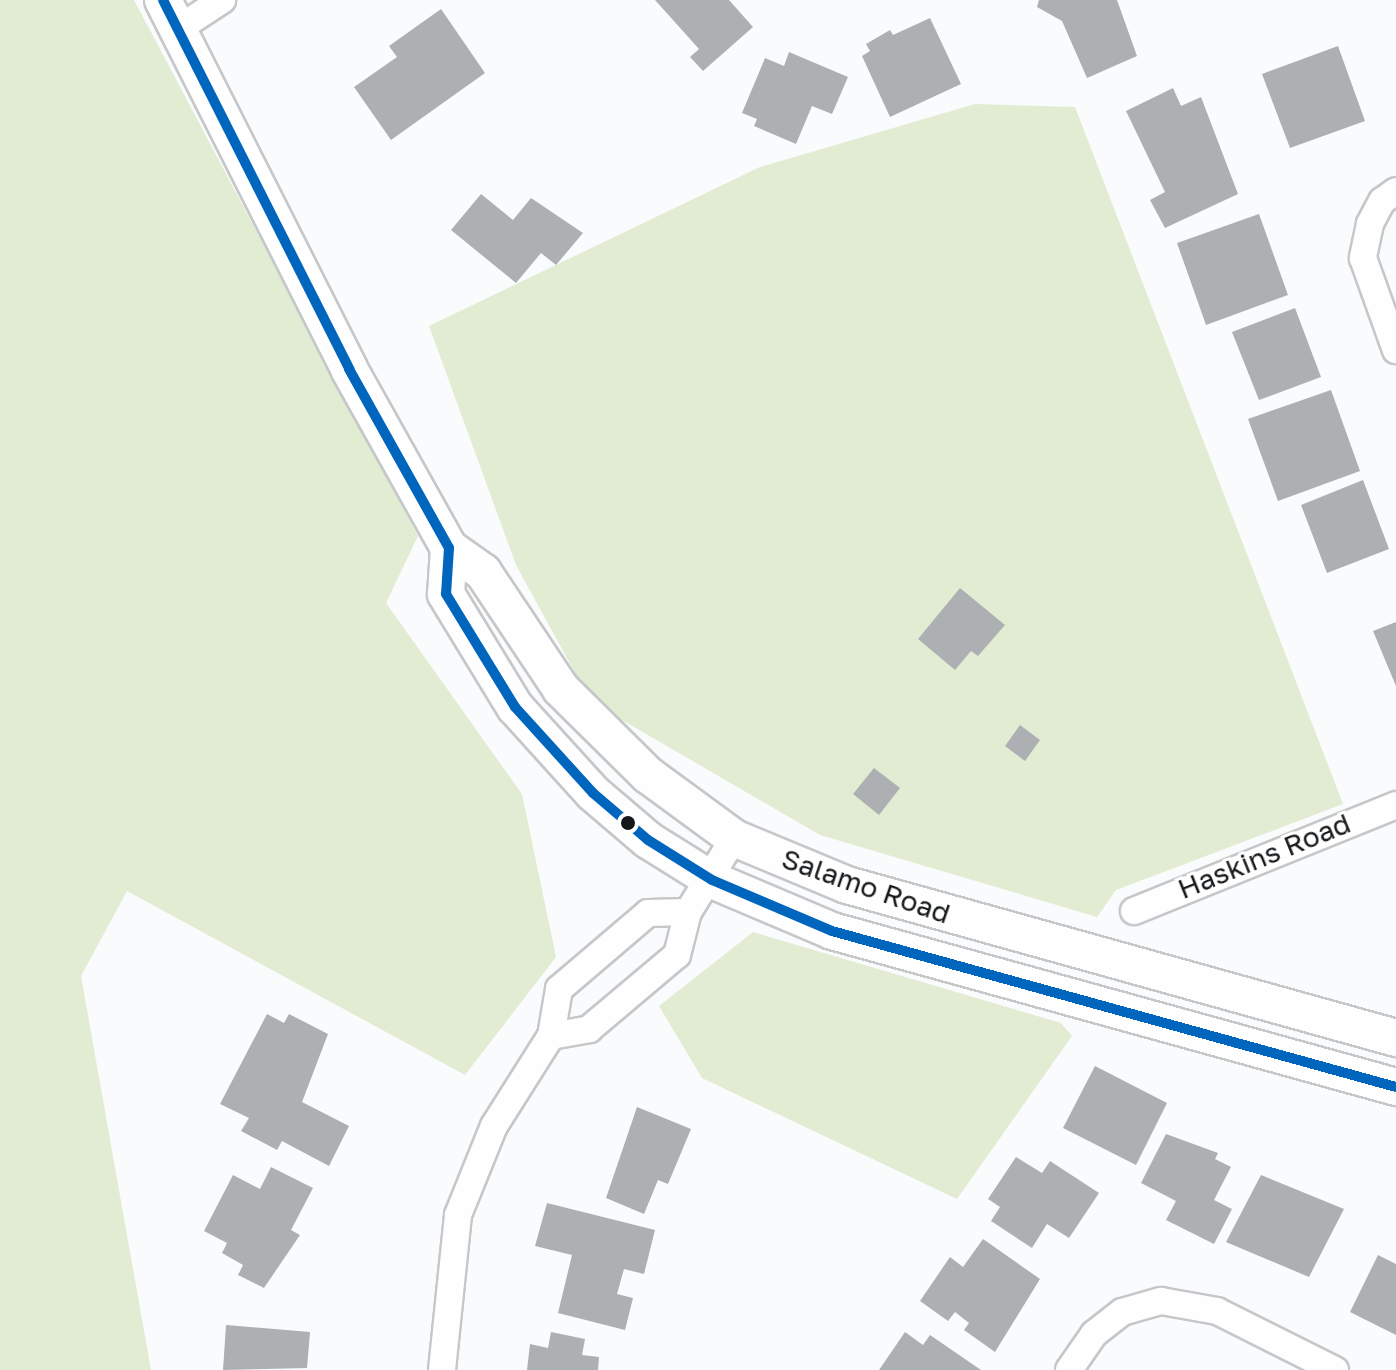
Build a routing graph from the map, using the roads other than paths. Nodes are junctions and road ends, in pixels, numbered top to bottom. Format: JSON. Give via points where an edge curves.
{"nodes":[{"id":1,"x":222,"y":0,"type":"edge"},
{"id":2,"x":170,"y":15,"type":"edge"},
{"id":3,"x":1396,"y":191,"type":"edge"},
{"id":4,"x":1396,"y":350,"type":"edge"},
{"id":5,"x":449,"y":548,"type":"junction"},
{"id":6,"x":1396,"y":805,"type":"edge"},
{"id":7,"x":734,"y":838,"type":"junction"},
{"id":8,"x":712,"y":880,"type":"junction"},
{"id":9,"x":1134,"y":911,"type":"dead end"},
{"id":10,"x":688,"y":912,"type":"junction"},
{"id":11,"x":551,"y":1036,"type":"junction"},
{"id":12,"x":1396,"y":1038,"type":"edge"},
{"id":13,"x":1396,"y":1087,"type":"edge"},
{"id":14,"x":442,"y":1370,"type":"edge"},
{"id":15,"x":1069,"y":1370,"type":"edge"},
{"id":16,"x":1335,"y":1370,"type":"edge"}],
"edges":[{"from":1,"to":2,"type":"street"},
{"from":2,"to":5,"type":"main road","name":"Salamo Road","via":[[349,369]]},
{"from":3,"to":4,"type":"street","via":[[1382,201],[1370,224],[1363,258]]},
{"from":5,"to":7,"type":"main road","name":"Salamo Road","via":[[483,572],[537,659],[613,744]]},
{"from":5,"to":8,"type":"main road","name":"Salamo Road","via":[[446,594],[515,707],[593,793],[648,840]]},
{"from":6,"to":9,"type":"street","name":"Haskins Road"},
{"from":7,"to":8,"type":"street"},
{"from":7,"to":12,"type":"main road","name":"Salamo Road","via":[[879,895]]},
{"from":8,"to":10,"type":"street"},
{"from":8,"to":13,"type":"main road","name":"Salamo Road","via":[[832,931]]},
{"from":10,"to":11,"type":"street","via":[[677,955],[619,1008],[589,1029]]},
{"from":10,"to":11,"type":"street","via":[[648,913],[606,945],[559,989]]},
{"from":11,"to":14,"type":"street","via":[[494,1126],[458,1215]]},
{"from":15,"to":16,"type":"street","via":[[1094,1334],[1122,1312],[1161,1301],[1217,1311]]}]}
